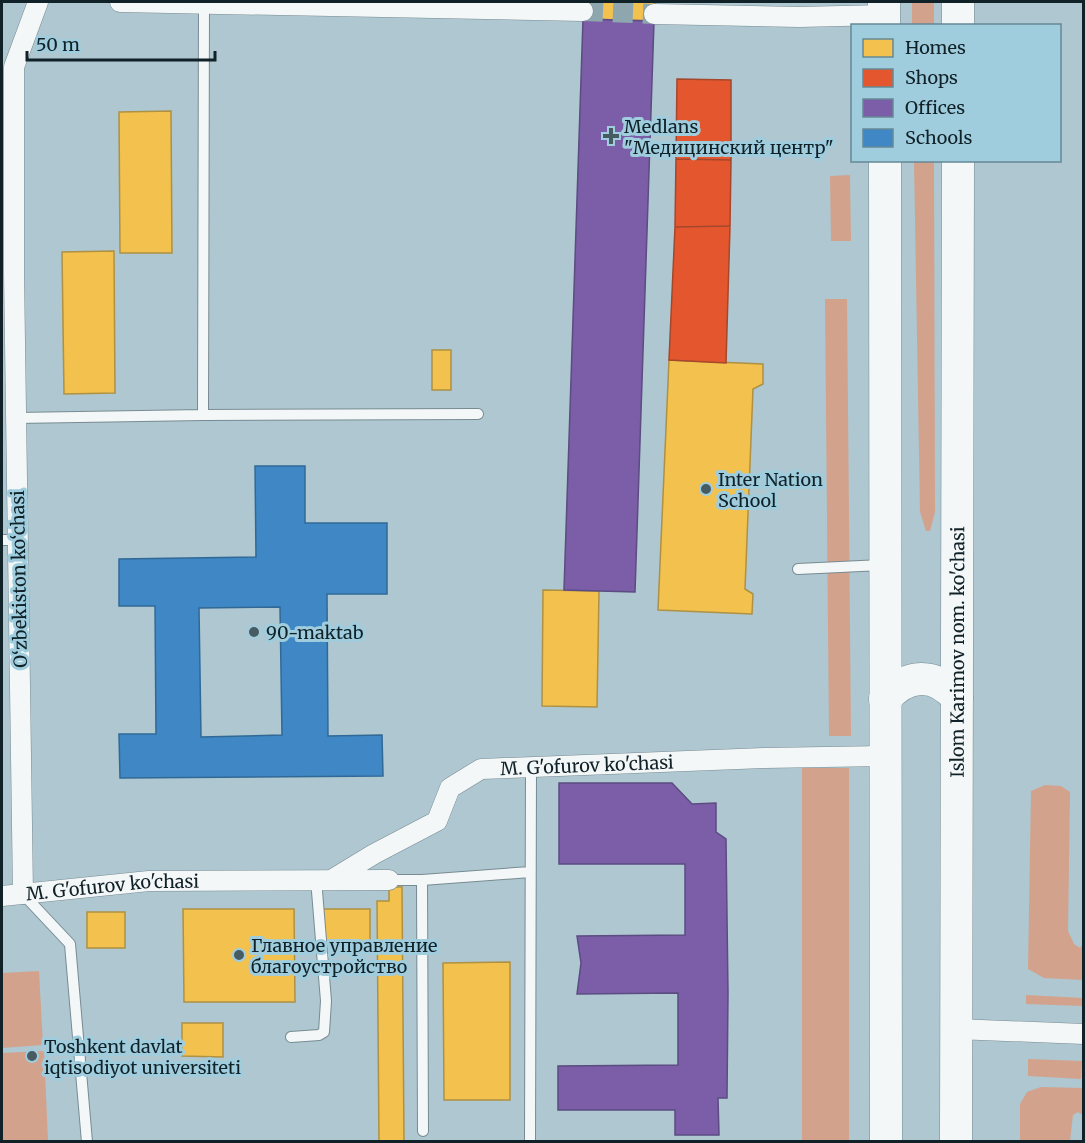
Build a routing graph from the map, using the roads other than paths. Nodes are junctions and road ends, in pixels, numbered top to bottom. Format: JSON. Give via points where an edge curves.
{"nodes":[{"id":1,"x":38,"y":2,"type":"edge"},
{"id":2,"x":120,"y":2,"type":"edge"},
{"id":3,"x":958,"y":2,"type":"edge"},
{"id":4,"x":204,"y":3,"type":"junction"},
{"id":5,"x":583,"y":11,"type":"tunnel mouth"},
{"id":6,"x":654,"y":14,"type":"tunnel mouth"},
{"id":7,"x":884,"y":14,"type":"edge"},
{"id":8,"x":958,"y":24,"type":"edge"},
{"id":9,"x":8,"y":67,"type":"edge"},
{"id":10,"x":885,"y":162,"type":"edge"},
{"id":11,"x":958,"y":162,"type":"edge"},
{"id":12,"x":8,"y":273,"type":"edge"},
{"id":13,"x":478,"y":414,"type":"dead end"},
{"id":14,"x":203,"y":415,"type":"junction"},
{"id":15,"x":16,"y":418,"type":"junction"},
{"id":16,"x":10,"y":540,"type":"edge"},
{"id":17,"x":885,"y":565,"type":"junction"},
{"id":18,"x":798,"y":569,"type":"dead end"},
{"id":19,"x":957,"y":698,"type":"junction"},
{"id":20,"x":885,"y":699,"type":"junction"},
{"id":21,"x":885,"y":756,"type":"junction"},
{"id":22,"x":531,"y":767,"type":"junction"},
{"id":23,"x":530,"y":872,"type":"junction"},
{"id":24,"x":324,"y":879,"type":"junction"},
{"id":25,"x":389,"y":880,"type":"joint"},
{"id":26,"x":422,"y":880,"type":"junction"},
{"id":27,"x":23,"y":894,"type":"junction"},
{"id":28,"x":2,"y":896,"type":"edge"},
{"id":29,"x":956,"y":1029,"type":"junction"},
{"id":30,"x":1083,"y":1034,"type":"edge"},
{"id":31,"x":291,"y":1037,"type":"dead end"},
{"id":32,"x":423,"y":1131,"type":"dead end"},
{"id":33,"x":87,"y":1142,"type":"edge"},
{"id":34,"x":530,"y":1142,"type":"edge"},
{"id":35,"x":886,"y":1142,"type":"edge"},
{"id":36,"x":956,"y":1142,"type":"edge"}],
"edges":[{"from":1,"to":9,"type":"street","name":"O‘zbekiston ko‘chasi"},
{"from":2,"to":4,"type":"street"},
{"from":3,"to":8,"type":"main road"},
{"from":4,"to":5,"type":"street"},
{"from":4,"to":14,"type":"lane"},
{"from":6,"to":7,"type":"street"},
{"from":9,"to":12,"type":"street","name":"O‘zbekiston ko‘chasi"},
{"from":10,"to":17,"type":"main road"},
{"from":11,"to":19,"type":"main road","name":"Islom Karimov nom. ko'chasi"},
{"from":12,"to":15,"type":"street","name":"O‘zbekiston ko‘chasi"},
{"from":13,"to":14,"type":"lane"},
{"from":14,"to":15,"type":"lane"},
{"from":15,"to":16,"type":"street","name":"O‘zbekiston ko‘chasi"},
{"from":16,"to":27,"type":"street","name":"O‘zbekiston ko‘chasi"},
{"from":17,"to":18,"type":"lane"},
{"from":17,"to":20,"type":"main road"},
{"from":19,"to":20,"type":"main road","via":[[942,684],[921,679],[902,684]]},
{"from":19,"to":29,"type":"main road","name":"Islom Karimov nom. ko'chasi"},
{"from":20,"to":21,"type":"main road"},
{"from":21,"to":22,"type":"street","name":"M. G'ofurov ko'chasi"},
{"from":21,"to":35,"type":"main road"},
{"from":22,"to":23,"type":"lane"},
{"from":22,"to":24,"type":"street","name":"M. G'ofurov ko'chasi","via":[[482,769],[450,788],[437,821]]},
{"from":23,"to":26,"type":"lane"},
{"from":23,"to":34,"type":"lane"},
{"from":24,"to":25,"type":"street","name":"M. G'ofurov ko'chasi"},
{"from":24,"to":27,"type":"street","name":"M. G'ofurov ko'chasi","via":[[149,881]]},
{"from":24,"to":31,"type":"lane","via":[[324,1032]]},
{"from":25,"to":26,"type":"lane"},
{"from":26,"to":32,"type":"lane"},
{"from":27,"to":28,"type":"street","name":"M. G'ofurov ko'chasi"},
{"from":27,"to":33,"type":"lane","via":[[70,944]]},
{"from":29,"to":30,"type":"street"},
{"from":29,"to":36,"type":"main road","name":"Islom Karimov nom. ko'chasi"}]}
